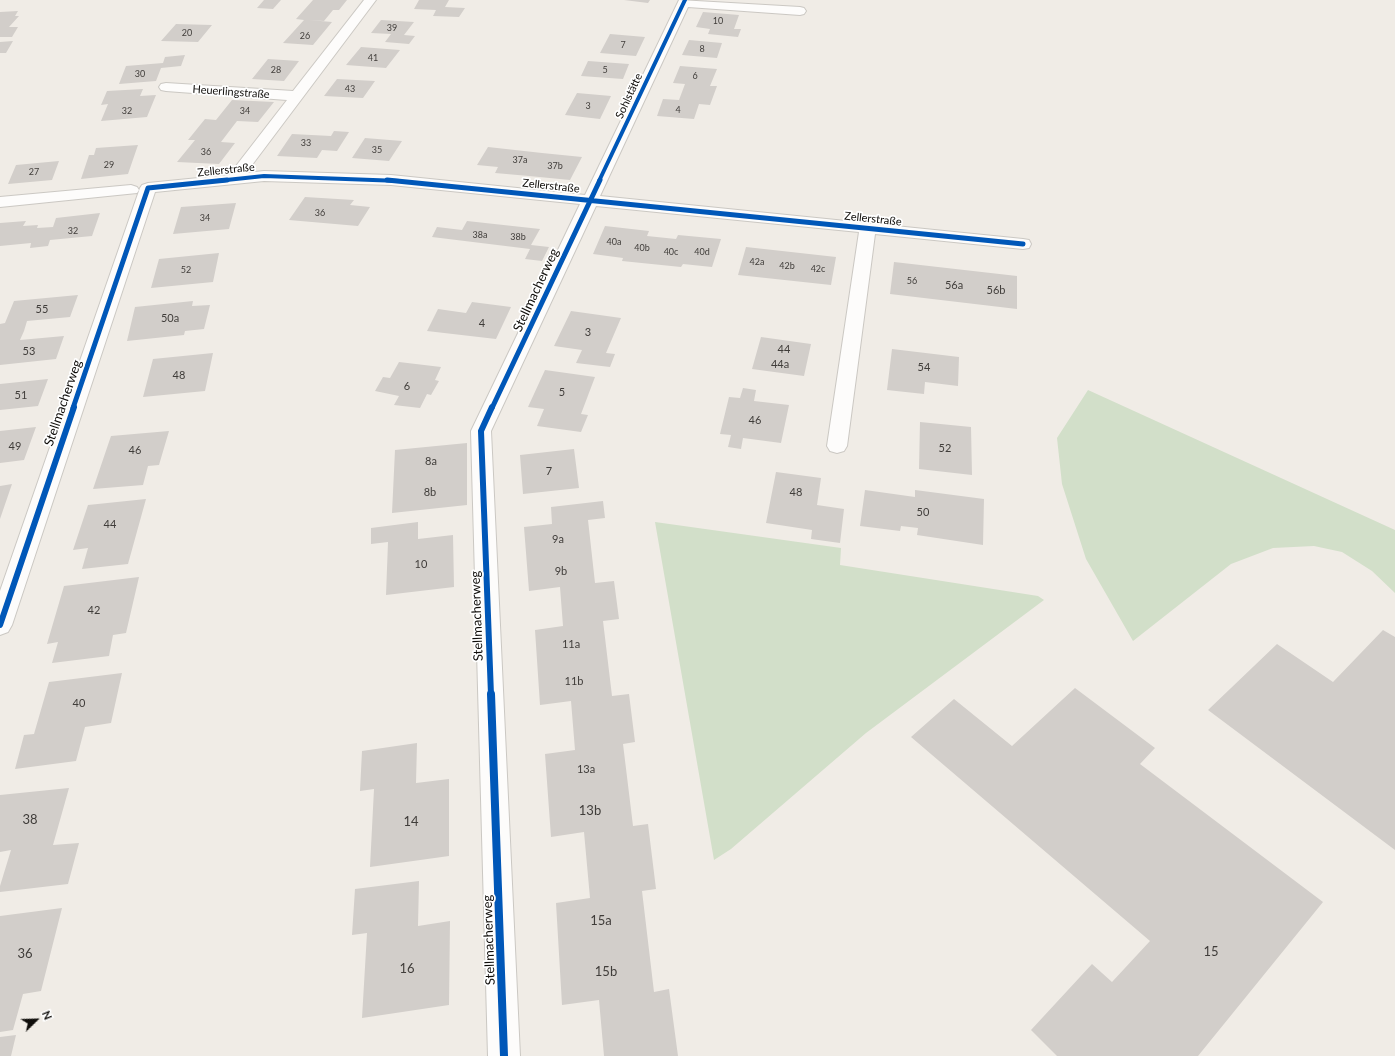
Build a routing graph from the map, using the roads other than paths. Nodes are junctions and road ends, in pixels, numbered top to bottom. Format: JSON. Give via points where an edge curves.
{"nodes":[{"id":1,"x":370,"y":0,"type":"edge"},
{"id":2,"x":684,"y":1,"type":"edge"},
{"id":3,"x":800,"y":11,"type":"dead end"},
{"id":4,"x":166,"y":87,"type":"dead end"},
{"id":5,"x":297,"y":96,"type":"junction"},
{"id":6,"x":234,"y":179,"type":"junction"},
{"id":7,"x":139,"y":189,"type":"junction"},
{"id":8,"x":591,"y":200,"type":"junction"},
{"id":9,"x":0,"y":202,"type":"edge"},
{"id":10,"x":868,"y":228,"type":"junction"},
{"id":11,"x":1023,"y":244,"type":"dead end"},
{"id":12,"x":838,"y":446,"type":"dead end"},
{"id":13,"x":0,"y":625,"type":"edge"},
{"id":14,"x":504,"y":1056,"type":"edge"}],
"edges":[{"from":1,"to":5,"type":"street","name":"Heuerlingstraße"},
{"from":2,"to":3,"type":"street"},
{"from":2,"to":8,"type":"street","name":"Sohlstätte"},
{"from":4,"to":5,"type":"street","name":"Heuerlingstraße"},
{"from":5,"to":6,"type":"street","name":"Heuerlingstraße"},
{"from":6,"to":7,"type":"street","name":"Zellerstraße"},
{"from":6,"to":8,"type":"street","name":"Zellerstraße","via":[[264,176],[391,180]]},
{"from":7,"to":9,"type":"street","name":"Zellerstraße"},
{"from":7,"to":13,"type":"street","name":"Stellmacherweg"},
{"from":8,"to":10,"type":"street","name":"Zellerstraße"},
{"from":8,"to":14,"type":"street","name":"Stellmacherweg","via":[[481,431]]},
{"from":10,"to":11,"type":"street","name":"Zellerstraße"},
{"from":10,"to":12,"type":"street","name":"Zellerstraße"}]}
